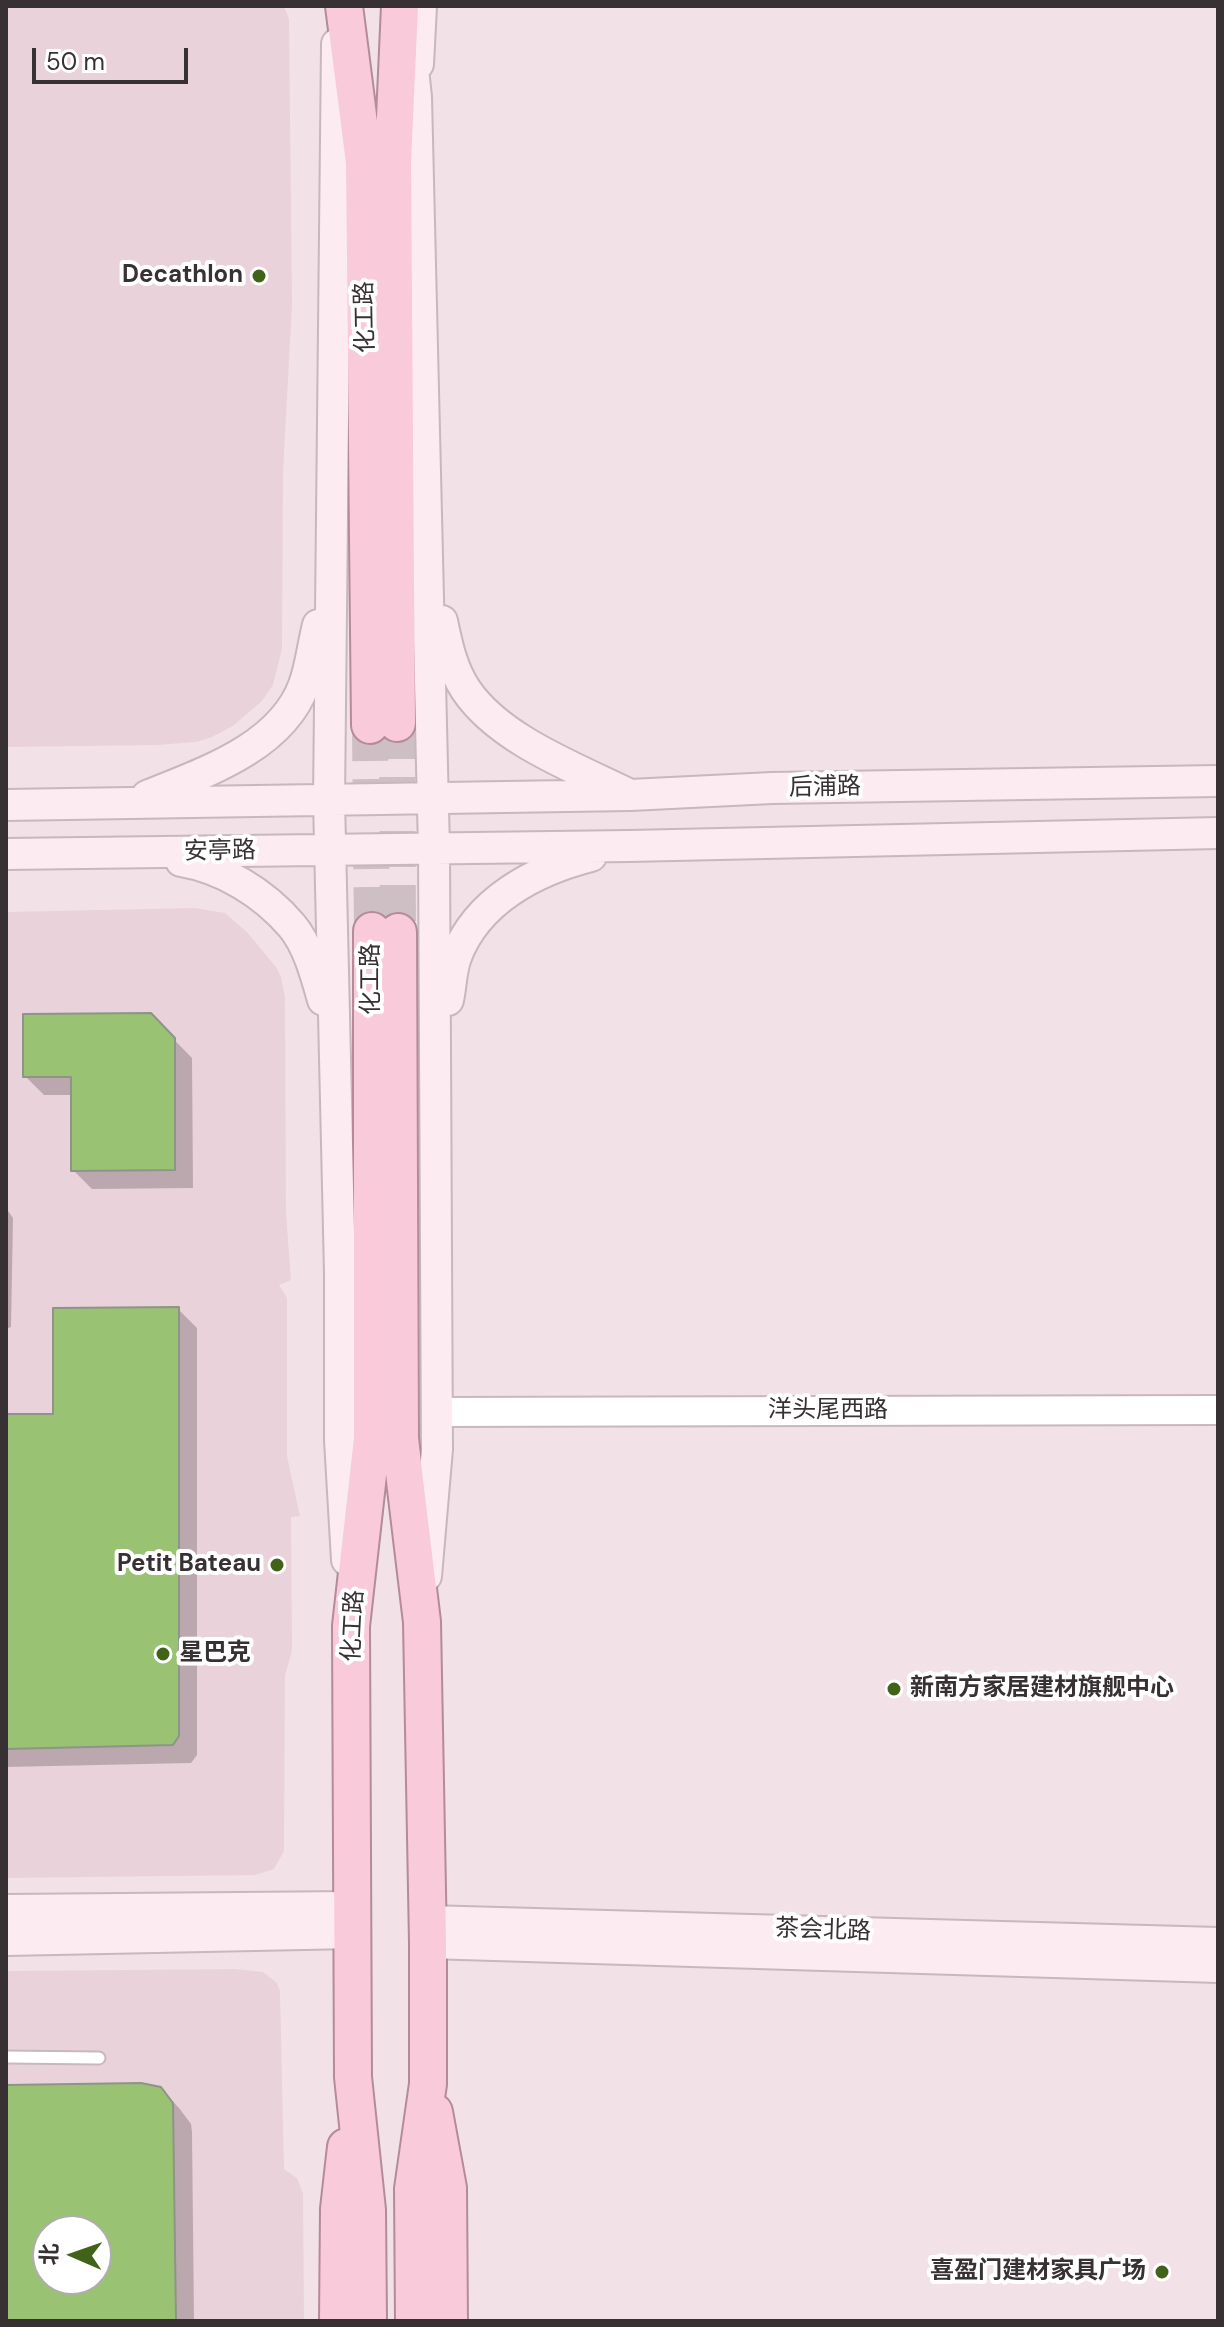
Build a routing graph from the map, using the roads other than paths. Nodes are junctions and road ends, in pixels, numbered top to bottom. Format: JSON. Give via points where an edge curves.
{"nodes":[{"id":1,"x":338,"y":6,"type":"edge"},
{"id":2,"x":344,"y":6,"type":"edge"},
{"id":3,"x":400,"y":6,"type":"edge"},
{"id":4,"x":407,"y":6,"type":"edge"},
{"id":5,"x":421,"y":6,"type":"edge"},
{"id":6,"x":416,"y":97,"type":"junction"},
{"id":7,"x":428,"y":563,"type":"junction"},
{"id":8,"x":330,"y":568,"type":"junction"},
{"id":9,"x":1218,"y":781,"type":"edge"},
{"id":10,"x":630,"y":795,"type":"junction"},
{"id":11,"x":433,"y":798,"type":"junction"},
{"id":12,"x":329,"y":800,"type":"junction"},
{"id":13,"x":130,"y":803,"type":"junction"},
{"id":14,"x":6,"y":805,"type":"edge"},
{"id":15,"x":1218,"y":833,"type":"edge"},
{"id":16,"x":629,"y":846,"type":"junction"},
{"id":17,"x":434,"y":849,"type":"junction"},
{"id":18,"x":330,"y":850,"type":"junction"},
{"id":19,"x":131,"y":853,"type":"junction"},
{"id":20,"x":6,"y":854,"type":"edge"},
{"id":21,"x":333,"y":1036,"type":"junction"},
{"id":22,"x":435,"y":1077,"type":"junction"},
{"id":23,"x":1218,"y":1410,"type":"edge"},
{"id":24,"x":437,"y":1412,"type":"junction"},
{"id":25,"x":422,"y":1622,"type":"junction"},
{"id":26,"x":351,"y":1626,"type":"junction"},
{"id":27,"x":6,"y":1910,"type":"edge"},
{"id":28,"x":354,"y":1920,"type":"junction"},
{"id":29,"x":427,"y":1932,"type":"junction"},
{"id":30,"x":6,"y":1940,"type":"edge"},
{"id":31,"x":1218,"y":1943,"type":"edge"},
{"id":32,"x":1218,"y":1967,"type":"edge"},
{"id":33,"x":6,"y":2057,"type":"edge"},
{"id":34,"x":99,"y":2058,"type":"dead end"},
{"id":35,"x":353,"y":2077,"type":"junction"},
{"id":36,"x":428,"y":2084,"type":"junction"},
{"id":37,"x":338,"y":2321,"type":"edge"},
{"id":38,"x":368,"y":2321,"type":"edge"},
{"id":39,"x":414,"y":2321,"type":"edge"},
{"id":40,"x":449,"y":2321,"type":"edge"}],
"edges":[{"from":1,"to":8,"type":"main road"},
{"from":2,"to":3,"type":"highway","name":"化工路","via":[[364,162],[383,724]]},
{"from":4,"to":6,"type":"main road"},
{"from":5,"to":6,"type":"main road"},
{"from":6,"to":7,"type":"main road"},
{"from":7,"to":10,"type":"main road","via":[[451,659],[466,690],[488,717],[552,757]]},
{"from":7,"to":11,"type":"main road"},
{"from":8,"to":12,"type":"main road"},
{"from":8,"to":13,"type":"main road","via":[[304,686],[286,717],[236,756]]},
{"from":9,"to":10,"type":"main road","name":"后浦路"},
{"from":10,"to":11,"type":"main road","name":"后浦路"},
{"from":11,"to":12,"type":"main road","name":"安亭路"},
{"from":11,"to":17,"type":"main road"},
{"from":12,"to":13,"type":"main road","name":"安亭路"},
{"from":12,"to":18,"type":"main road"},
{"from":13,"to":14,"type":"main road","name":"安亭路"},
{"from":15,"to":16,"type":"main road"},
{"from":16,"to":17,"type":"main road"},
{"from":16,"to":22,"type":"main road","via":[[539,874],[486,909],[456,958]]},
{"from":17,"to":18,"type":"main road","name":"安亭路"},
{"from":17,"to":22,"type":"main road"},
{"from":18,"to":19,"type":"main road","name":"安亭路"},
{"from":18,"to":21,"type":"main road"},
{"from":19,"to":20,"type":"main road","name":"安亭路"},
{"from":19,"to":21,"type":"main road","via":[[201,865],[263,898],[294,927],[315,969]]},
{"from":21,"to":26,"type":"main road","via":[[340,1440]]},
{"from":22,"to":24,"type":"main road"},
{"from":23,"to":24,"type":"street","name":"洋头尾西路"},
{"from":24,"to":25,"type":"main road"},
{"from":25,"to":26,"type":"highway","name":"化工路","via":[[400,1439],[385,931],[372,1439]]},
{"from":25,"to":29,"type":"highway","name":"化工路"},
{"from":26,"to":28,"type":"highway","name":"化工路"},
{"from":27,"to":28,"type":"main road"},
{"from":28,"to":30,"type":"main road"},
{"from":28,"to":35,"type":"highway","name":"化工路"},
{"from":29,"to":31,"type":"main road","name":"茶会北路"},
{"from":29,"to":32,"type":"main road","name":"茶会北路"},
{"from":29,"to":36,"type":"highway","name":"化工路"},
{"from":33,"to":34,"type":"lane"},
{"from":35,"to":37,"type":"highway","via":[[339,2209]]},
{"from":35,"to":38,"type":"highway","name":"化工路","via":[[367,2210]]},
{"from":36,"to":39,"type":"highway","name":"化工路","via":[[413,2189]]},
{"from":36,"to":40,"type":"highway","via":[[448,2188]]}]}
